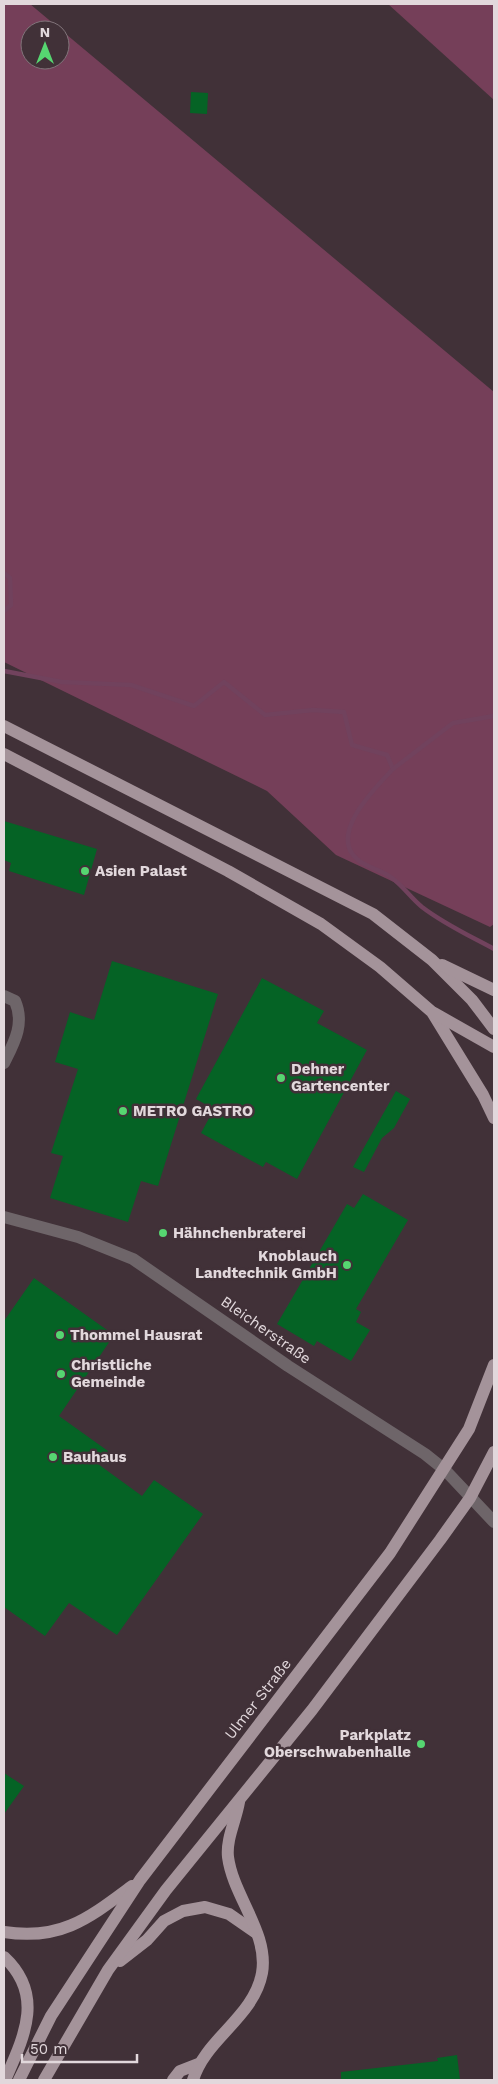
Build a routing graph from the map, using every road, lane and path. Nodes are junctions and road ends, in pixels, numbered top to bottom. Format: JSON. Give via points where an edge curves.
{"nodes":[{"id":1,"x":4,"y":726,"type":"edge"},
{"id":2,"x":4,"y":754,"type":"edge"},
{"id":3,"x":432,"y":960,"type":"junction"},
{"id":4,"x":494,"y":990,"type":"edge"},
{"id":5,"x":4,"y":996,"type":"edge"},
{"id":6,"x":432,"y":1012,"type":"junction"},
{"id":7,"x":494,"y":1029,"type":"edge"},
{"id":8,"x":494,"y":1047,"type":"edge"},
{"id":9,"x":4,"y":1063,"type":"edge"},
{"id":10,"x":494,"y":1118,"type":"edge"},
{"id":11,"x":4,"y":1217,"type":"edge"},
{"id":12,"x":494,"y":1365,"type":"edge"},
{"id":13,"x":494,"y":1452,"type":"edge"},
{"id":14,"x":445,"y":1470,"type":"junction"},
{"id":15,"x":470,"y":1498,"type":"junction"},
{"id":16,"x":494,"y":1522,"type":"edge"},
{"id":17,"x":240,"y":1800,"type":"junction"},
{"id":18,"x":140,"y":1880,"type":"junction"},
{"id":19,"x":4,"y":1932,"type":"edge"},
{"id":20,"x":255,"y":1932,"type":"junction"},
{"id":21,"x":4,"y":1957,"type":"edge"},
{"id":22,"x":108,"y":1970,"type":"junction"},
{"id":23,"x":198,"y":2064,"type":"junction"},
{"id":24,"x":6,"y":2080,"type":"edge"},
{"id":25,"x":19,"y":2080,"type":"edge"},
{"id":26,"x":44,"y":2080,"type":"edge"},
{"id":27,"x":173,"y":2080,"type":"edge"},
{"id":28,"x":193,"y":2080,"type":"edge"}],
"edges":[{"from":1,"to":3,"type":"main road","via":[[373,914]]},
{"from":2,"to":6,"type":"main road","via":[[220,866],[321,924],[380,966]]},
{"from":3,"to":4,"type":"main road"},
{"from":3,"to":7,"type":"main road","via":[[472,1000]]},
{"from":5,"to":9,"type":"street","via":[[15,1002],[20,1022],[16,1040]]},
{"from":6,"to":8,"type":"main road"},
{"from":6,"to":10,"type":"main road"},
{"from":11,"to":14,"type":"street","name":"Bleicherstraße","via":[[78,1238],[133,1259]]},
{"from":12,"to":14,"type":"main road","name":"Ulmer Straße","via":[[470,1428]]},
{"from":13,"to":15,"type":"main road"},
{"from":14,"to":15,"type":"street","name":"Bleicherstraße"},
{"from":14,"to":18,"type":"main road","name":"Ulmer Straße","via":[[390,1553]]},
{"from":15,"to":16,"type":"street","name":"Bleicherstraße"},
{"from":15,"to":17,"type":"main road","via":[[312,1710]]},
{"from":17,"to":20,"type":"main road","via":[[229,1838],[228,1856],[232,1875]]},
{"from":17,"to":22,"type":"main road","via":[[166,1890]]},
{"from":18,"to":19,"type":"main road","via":[[92,1915],[63,1930]]},
{"from":18,"to":25,"type":"main road","name":"Ulmer Straße","via":[[57,2007]]},
{"from":20,"to":22,"type":"main road","via":[[230,1914],[205,1907],[182,1911],[164,1921],[147,1940]]},
{"from":20,"to":23,"type":"main road","via":[[263,1954],[262,1974],[254,1996]]},
{"from":21,"to":24,"type":"main road","via":[[22,1979],[28,2014],[23,2038]]},
{"from":22,"to":26,"type":"main road"},
{"from":23,"to":27,"type":"main road","via":[[180,2071]]},
{"from":23,"to":28,"type":"main road"}]}
